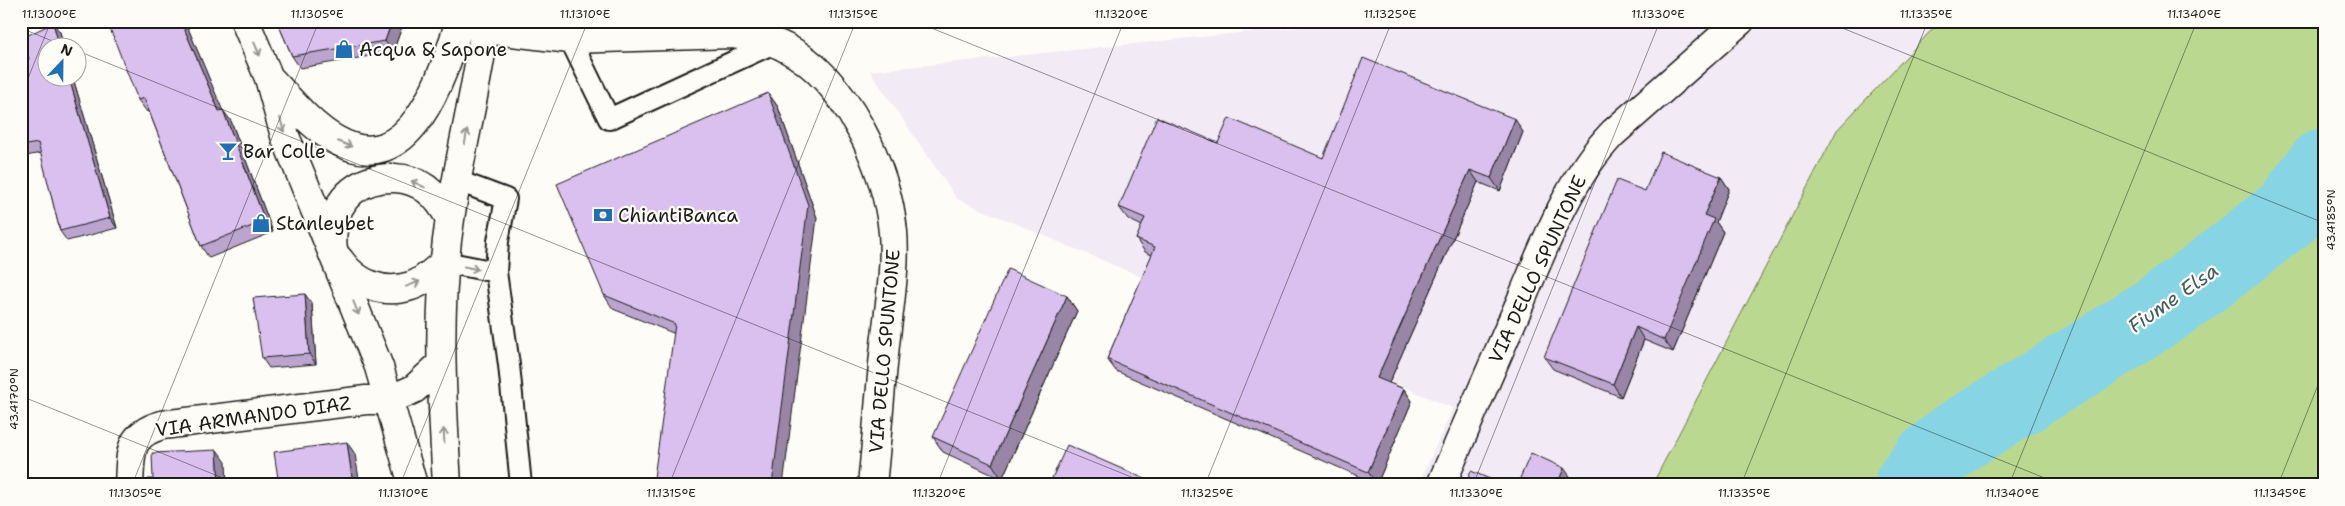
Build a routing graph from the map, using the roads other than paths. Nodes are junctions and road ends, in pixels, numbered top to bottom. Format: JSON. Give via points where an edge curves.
{"nodes":[{"id":1,"x":245,"y":21,"type":"edge"},
{"id":2,"x":1740,"y":21,"type":"edge"},
{"id":3,"x":477,"y":24,"type":"edge"},
{"id":4,"x":570,"y":39,"type":"junction"},
{"id":5,"x":774,"y":43,"type":"junction"},
{"id":6,"x":269,"y":78,"type":"junction"},
{"id":7,"x":458,"y":181,"type":"junction"},
{"id":8,"x":450,"y":219,"type":"junction"},
{"id":9,"x":334,"y":253,"type":"junction"},
{"id":10,"x":445,"y":262,"type":"junction"},
{"id":11,"x":496,"y":272,"type":"junction"},
{"id":12,"x":440,"y":365,"type":"junction"},
{"id":13,"x":389,"y":400,"type":"junction"},
{"id":14,"x":129,"y":485,"type":"edge"},
{"id":15,"x":413,"y":485,"type":"edge"},
{"id":16,"x":447,"y":485,"type":"edge"},
{"id":17,"x":521,"y":485,"type":"edge"},
{"id":18,"x":872,"y":485,"type":"edge"},
{"id":19,"x":1440,"y":485,"type":"edge"}],
"edges":[{"from":1,"to":6,"type":"main road","one_way":true},
{"from":2,"to":19,"type":"main road","name":"VIA DELLO SPUNTONE","via":[[1613,133],[1585,166],[1544,249]]},
{"from":3,"to":4,"type":"main road","name":"VIA DELLO SPUNTONE"},
{"from":6,"to":3,"type":"main road","one_way":true,"via":[[310,121],[336,141],[358,149],[379,148],[393,143],[413,126]]},
{"from":7,"to":3,"type":"main road","one_way":true},
{"from":4,"to":5,"type":"main road","name":"VIA DELLO SPUNTONE","via":[[732,34]]},
{"from":4,"to":5,"type":"lane","via":[[609,119]]},
{"from":5,"to":18,"type":"main road","name":"VIA DELLO SPUNTONE","via":[[810,63],[838,92],[874,161],[890,213],[893,270]]},
{"from":6,"to":9,"type":"main road","one_way":true,"via":[[285,136]]},
{"from":7,"to":8,"type":"main road"},
{"from":7,"to":11,"type":"lane","via":[[506,199]]},
{"from":8,"to":9,"type":"main road","one_way":true,"via":[[437,198],[421,185],[397,178],[367,181],[345,196],[334,217]]},
{"from":8,"to":10,"type":"main road"},
{"from":9,"to":10,"type":"main road","one_way":true,"via":[[346,270],[361,282],[378,289],[412,286]]},
{"from":9,"to":13,"type":"main road","one_way":true},
{"from":10,"to":11,"type":"lane","one_way":true},
{"from":10,"to":12,"type":"main road"},
{"from":11,"to":17,"type":"lane"},
{"from":12,"to":13,"type":"main road","via":[[414,389]]},
{"from":16,"to":12,"type":"main road","one_way":true},
{"from":13,"to":14,"type":"main road","name":"VIA ARMANDO DIAZ","via":[[366,400],[150,428],[138,436],[133,449]]},
{"from":13,"to":15,"type":"main road"}]}
